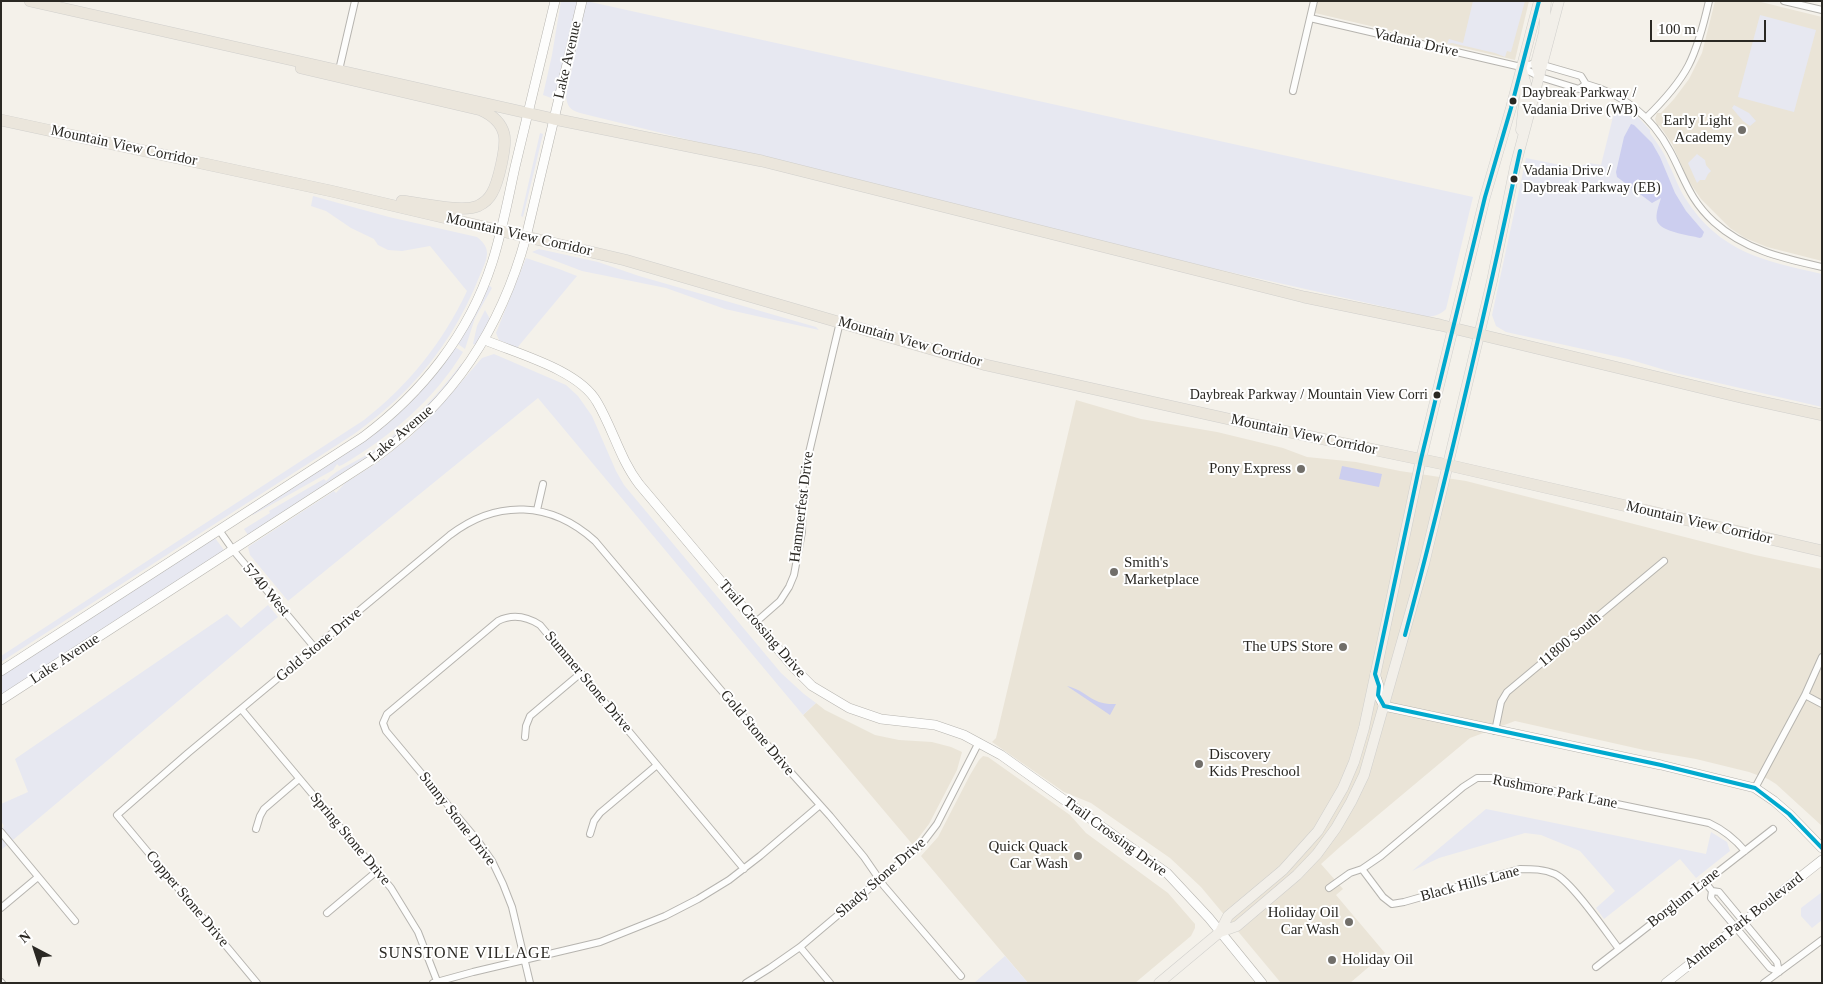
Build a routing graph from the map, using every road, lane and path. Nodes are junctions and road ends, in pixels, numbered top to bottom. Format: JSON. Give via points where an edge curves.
{"nodes":[{"id":1,"x":30,"y":1,"type":"edge"},
{"id":2,"x":355,"y":1,"type":"edge"},
{"id":3,"x":555,"y":1,"type":"edge"},
{"id":4,"x":582,"y":1,"type":"edge"},
{"id":5,"x":1314,"y":1,"type":"edge"},
{"id":6,"x":1539,"y":1,"type":"edge"},
{"id":7,"x":1546,"y":1,"type":"edge"},
{"id":8,"x":1560,"y":1,"type":"edge"},
{"id":9,"x":1710,"y":1,"type":"edge"},
{"id":10,"x":1784,"y":1,"type":"edge"},
{"id":11,"x":1822,"y":10,"type":"edge"},
{"id":12,"x":1310,"y":18,"type":"junction"},
{"id":13,"x":252,"y":50,"type":"junction"},
{"id":14,"x":1539,"y":64,"type":"junction"},
{"id":15,"x":1521,"y":67,"type":"junction"},
{"id":16,"x":339,"y":70,"type":"junction"},
{"id":17,"x":1540,"y":77,"type":"junction"},
{"id":18,"x":1586,"y":84,"type":"junction"},
{"id":19,"x":1293,"y":91,"type":"dead end"},
{"id":20,"x":528,"y":113,"type":"junction"},
{"id":21,"x":1646,"y":118,"type":"junction"},
{"id":22,"x":554,"y":119,"type":"junction"},
{"id":23,"x":1,"y":120,"type":"edge"},
{"id":24,"x":1520,"y":149,"type":"junction"},
{"id":25,"x":331,"y":191,"type":"junction"},
{"id":26,"x":500,"y":230,"type":"junction"},
{"id":27,"x":526,"y":237,"type":"junction"},
{"id":28,"x":1822,"y":267,"type":"edge"},
{"id":29,"x":840,"y":322,"type":"junction"},
{"id":30,"x":1453,"y":328,"type":"junction"},
{"id":31,"x":1479,"y":334,"type":"junction"},
{"id":32,"x":485,"y":340,"type":"junction"},
{"id":33,"x":1822,"y":415,"type":"edge"},
{"id":34,"x":1421,"y":459,"type":"junction"},
{"id":35,"x":1448,"y":465,"type":"junction"},
{"id":36,"x":543,"y":484,"type":"dead end"},
{"id":37,"x":537,"y":510,"type":"junction"},
{"id":38,"x":219,"y":530,"type":"junction"},
{"id":39,"x":233,"y":550,"type":"junction"},
{"id":40,"x":1822,"y":551,"type":"edge"},
{"id":41,"x":1664,"y":561,"type":"dead end"},
{"id":42,"x":756,"y":622,"type":"junction"},
{"id":43,"x":315,"y":648,"type":"junction"},
{"id":44,"x":1822,"y":656,"type":"edge"},
{"id":45,"x":1,"y":671,"type":"edge"},
{"id":46,"x":581,"y":673,"type":"junction"},
{"id":47,"x":1376,"y":674,"type":"junction"},
{"id":48,"x":1805,"y":695,"type":"junction"},
{"id":49,"x":1,"y":700,"type":"edge"},
{"id":50,"x":1370,"y":701,"type":"junction"},
{"id":51,"x":1822,"y":704,"type":"edge"},
{"id":52,"x":1384,"y":706,"type":"junction"},
{"id":53,"x":242,"y":710,"type":"junction"},
{"id":54,"x":383,"y":723,"type":"joint"},
{"id":55,"x":1495,"y":731,"type":"junction"},
{"id":56,"x":525,"y":737,"type":"dead end"},
{"id":57,"x":979,"y":742,"type":"junction"},
{"id":58,"x":1369,"y":762,"type":"junction"},
{"id":59,"x":657,"y":765,"type":"junction"},
{"id":60,"x":299,"y":779,"type":"junction"},
{"id":61,"x":1755,"y":788,"type":"junction"},
{"id":62,"x":820,"y":805,"type":"junction"},
{"id":63,"x":117,"y":815,"type":"joint"},
{"id":64,"x":256,"y":829,"type":"dead end"},
{"id":65,"x":1773,"y":829,"type":"dead end"},
{"id":66,"x":1,"y":832,"type":"edge"},
{"id":67,"x":590,"y":834,"type":"dead end"},
{"id":68,"x":1822,"y":848,"type":"edge"},
{"id":69,"x":1745,"y":851,"type":"junction"},
{"id":70,"x":1822,"y":860,"type":"edge"},
{"id":71,"x":744,"y":868,"type":"junction"},
{"id":72,"x":1362,"y":869,"type":"junction"},
{"id":73,"x":376,"y":870,"type":"junction"},
{"id":74,"x":38,"y":877,"type":"junction"},
{"id":75,"x":880,"y":880,"type":"junction"},
{"id":76,"x":1705,"y":882,"type":"junction"},
{"id":77,"x":1329,"y":888,"type":"dead end"},
{"id":78,"x":1,"y":908,"type":"edge"},
{"id":79,"x":327,"y":912,"type":"dead end"},
{"id":80,"x":75,"y":921,"type":"dead end"},
{"id":81,"x":1739,"y":925,"type":"junction"},
{"id":82,"x":1220,"y":932,"type":"junction"},
{"id":83,"x":1822,"y":940,"type":"edge"},
{"id":84,"x":800,"y":947,"type":"junction"},
{"id":85,"x":1619,"y":949,"type":"junction"},
{"id":86,"x":524,"y":960,"type":"junction"},
{"id":87,"x":1596,"y":967,"type":"dead end"},
{"id":88,"x":1779,"y":972,"type":"junction"},
{"id":89,"x":960,"y":976,"type":"dead end"},
{"id":90,"x":435,"y":982,"type":"edge"},
{"id":91,"x":257,"y":983,"type":"edge"},
{"id":92,"x":530,"y":983,"type":"edge"},
{"id":93,"x":746,"y":983,"type":"edge"},
{"id":94,"x":830,"y":983,"type":"edge"},
{"id":95,"x":1159,"y":983,"type":"edge"},
{"id":96,"x":1262,"y":983,"type":"edge"},
{"id":97,"x":1666,"y":983,"type":"edge"},
{"id":98,"x":1764,"y":983,"type":"edge"}],
"edges":[{"from":1,"to":13,"type":"highway"},
{"from":2,"to":16,"type":"street"},
{"from":3,"to":20,"type":"street","name":"Lake Avenue"},
{"from":4,"to":22,"type":"street","name":"Lake Avenue"},
{"from":5,"to":12,"type":"street"},
{"from":6,"to":15,"type":"main road"},
{"from":7,"to":14,"type":"main road"},
{"from":8,"to":14,"type":"main road"},
{"from":9,"to":21,"type":"street","via":[[1688,69]]},
{"from":10,"to":11,"type":"street"},
{"from":12,"to":15,"type":"street","name":"Vadania Drive"},
{"from":12,"to":19,"type":"street"},
{"from":13,"to":16,"type":"highway"},
{"from":13,"to":25,"type":"highway","via":[[319,74],[481,110],[492,116],[502,129],[505,145],[494,188],[486,201],[476,207],[459,209]]},
{"from":14,"to":15,"type":"street","name":"Vadania Drive"},
{"from":14,"to":17,"type":"main road"},
{"from":14,"to":18,"type":"street","name":"Vadania Drive","via":[[1581,76]]},
{"from":15,"to":17,"type":"street","name":"Vadania Drive"},
{"from":15,"to":24,"type":"main road","via":[[1526,84]]},
{"from":15,"to":30,"type":"main road"},
{"from":16,"to":20,"type":"highway"},
{"from":17,"to":18,"type":"street","name":"Vadania Drive","via":[[1579,89]]},
{"from":17,"to":24,"type":"main road"},
{"from":18,"to":21,"type":"street","name":"Vadania Drive","via":[[1618,96]]},
{"from":20,"to":22,"type":"highway"},
{"from":20,"to":26,"type":"street","name":"Lake Avenue"},
{"from":21,"to":28,"type":"street","name":"Vadania Drive","via":[[1670,151],[1694,200],[1713,222],[1754,248]]},
{"from":22,"to":27,"type":"street","name":"Lake Avenue"},
{"from":22,"to":30,"type":"highway","via":[[762,161],[1304,297]]},
{"from":23,"to":25,"type":"highway","name":"Mountain View Corridor"},
{"from":24,"to":31,"type":"main road"},
{"from":25,"to":26,"type":"highway","name":"Mountain View Corridor"},
{"from":26,"to":27,"type":"highway","name":"Mountain View Corridor"},
{"from":26,"to":38,"type":"street","name":"Lake Avenue","via":[[489,270],[469,316],[416,391],[363,437]]},
{"from":27,"to":29,"type":"highway","name":"Mountain View Corridor","via":[[625,260]]},
{"from":27,"to":32,"type":"street","name":"Lake Avenue","via":[[510,288]]},
{"from":29,"to":34,"type":"highway","name":"Mountain View Corridor","via":[[986,365]]},
{"from":29,"to":42,"type":"street","name":"Hammerfest Drive","via":[[803,478],[802,532],[794,575],[780,601]]},
{"from":30,"to":31,"type":"highway"},
{"from":30,"to":34,"type":"main road"},
{"from":31,"to":33,"type":"highway"},
{"from":31,"to":35,"type":"main road"},
{"from":32,"to":39,"type":"street","name":"Lake Avenue","via":[[439,402],[398,441]]},
{"from":32,"to":42,"type":"street","name":"Trail Crossing Drive","via":[[564,372],[589,390],[634,476]]},
{"from":34,"to":35,"type":"highway","name":"Mountain View Corridor"},
{"from":34,"to":47,"type":"main road"},
{"from":35,"to":40,"type":"highway","name":"Mountain View Corridor"},
{"from":35,"to":52,"type":"main road"},
{"from":36,"to":37,"type":"street"},
{"from":37,"to":43,"type":"street","name":"Gold Stone Drive","via":[[498,511],[468,522]]},
{"from":37,"to":62,"type":"street","name":"Gold Stone Drive","via":[[570,522],[595,541]]},
{"from":38,"to":39,"type":"street","name":"5740 West"},
{"from":38,"to":45,"type":"street","name":"Lake Avenue"},
{"from":39,"to":43,"type":"street","name":"5740 West"},
{"from":39,"to":49,"type":"street","name":"Lake Avenue"},
{"from":41,"to":55,"type":"street","name":"11800 South","via":[[1507,692],[1501,702]]},
{"from":42,"to":57,"type":"street","name":"Trail Crossing Drive","via":[[812,686],[849,708],[881,719],[935,725]]},
{"from":43,"to":53,"type":"street","name":"Gold Stone Drive"},
{"from":44,"to":48,"type":"street"},
{"from":46,"to":54,"type":"street","name":"Summer Stone Drive","via":[[540,625],[524,617],[507,618],[494,624],[387,714]]},
{"from":46,"to":56,"type":"street","via":[[530,716]]},
{"from":46,"to":59,"type":"street","name":"Summer Stone Drive"},
{"from":47,"to":50,"type":"main road"},
{"from":47,"to":52,"type":"street","via":[[1378,695]]},
{"from":48,"to":51,"type":"street"},
{"from":48,"to":61,"type":"street"},
{"from":50,"to":58,"type":"main road","via":[[1375,712],[1366,752]]},
{"from":50,"to":82,"type":"main road","via":[[1354,762],[1318,831],[1293,860],[1228,916]]},
{"from":52,"to":55,"type":"street"},
{"from":52,"to":58,"type":"main road"},
{"from":53,"to":60,"type":"street","name":"Spring Stone Drive"},
{"from":53,"to":63,"type":"street","name":"Gold Stone Drive"},
{"from":54,"to":86,"type":"street","name":"Sunny Stone Drive","via":[[386,731],[492,861],[508,895]]},
{"from":55,"to":61,"type":"street"},
{"from":57,"to":75,"type":"street","name":"Shady Stone Drive","via":[[930,835]]},
{"from":57,"to":82,"type":"street","name":"Trail Crossing Drive","via":[[1001,754],[1160,868],[1186,892]]},
{"from":58,"to":82,"type":"main road","via":[[1344,815],[1308,864],[1237,926]]},
{"from":59,"to":67,"type":"street","via":[[600,813]]},
{"from":59,"to":71,"type":"street","name":"Summer Stone Drive"},
{"from":60,"to":64,"type":"street","via":[[264,809]]},
{"from":60,"to":73,"type":"street","name":"Spring Stone Drive"},
{"from":61,"to":68,"type":"street","via":[[1789,814]]},
{"from":62,"to":71,"type":"street"},
{"from":62,"to":75,"type":"street","name":"Gold Stone Drive"},
{"from":63,"to":91,"type":"street","name":"Copper Stone Drive"},
{"from":65,"to":69,"type":"street","name":"Borglum Lane"},
{"from":66,"to":74,"type":"street"},
{"from":69,"to":72,"type":"street","name":"Rushmore Park Lane","via":[[1725,830],[1709,823],[1491,778],[1477,778]]},
{"from":69,"to":76,"type":"street","name":"Borglum Lane"},
{"from":70,"to":81,"type":"street","name":"Anthem Park Boulevard"},
{"from":71,"to":86,"type":"street","via":[[698,899],[648,924],[591,944]]},
{"from":72,"to":77,"type":"street","name":"Rushmore Park Lane","via":[[1350,873]]},
{"from":72,"to":85,"type":"street","name":"Black Hills Lane","via":[[1392,904],[1520,869],[1538,869],[1555,874],[1568,884]]},
{"from":73,"to":79,"type":"street"},
{"from":73,"to":90,"type":"street","name":"Spring Stone Drive","via":[[410,917],[425,948]]},
{"from":74,"to":78,"type":"street"},
{"from":74,"to":80,"type":"street"},
{"from":75,"to":84,"type":"street","name":"Shady Stone Drive"},
{"from":75,"to":89,"type":"street","name":"Gold Stone Drive"},
{"from":76,"to":81,"type":"street","via":[[1712,891],[1718,892]]},
{"from":76,"to":85,"type":"street","name":"Borglum Lane"},
{"from":81,"to":88,"type":"street","via":[[1777,962]]},
{"from":81,"to":97,"type":"street","name":"Anthem Park Boulevard"},
{"from":82,"to":95,"type":"main road"},
{"from":82,"to":96,"type":"street","name":"Trail Crossing Drive"},
{"from":83,"to":88,"type":"street"},
{"from":84,"to":93,"type":"street","name":"Shady Stone Drive"},
{"from":84,"to":94,"type":"street"},
{"from":85,"to":87,"type":"street","name":"Borglum Lane"},
{"from":86,"to":90,"type":"street"},
{"from":86,"to":92,"type":"street","name":"Sunny Stone Drive"},
{"from":88,"to":98,"type":"street"}]}
